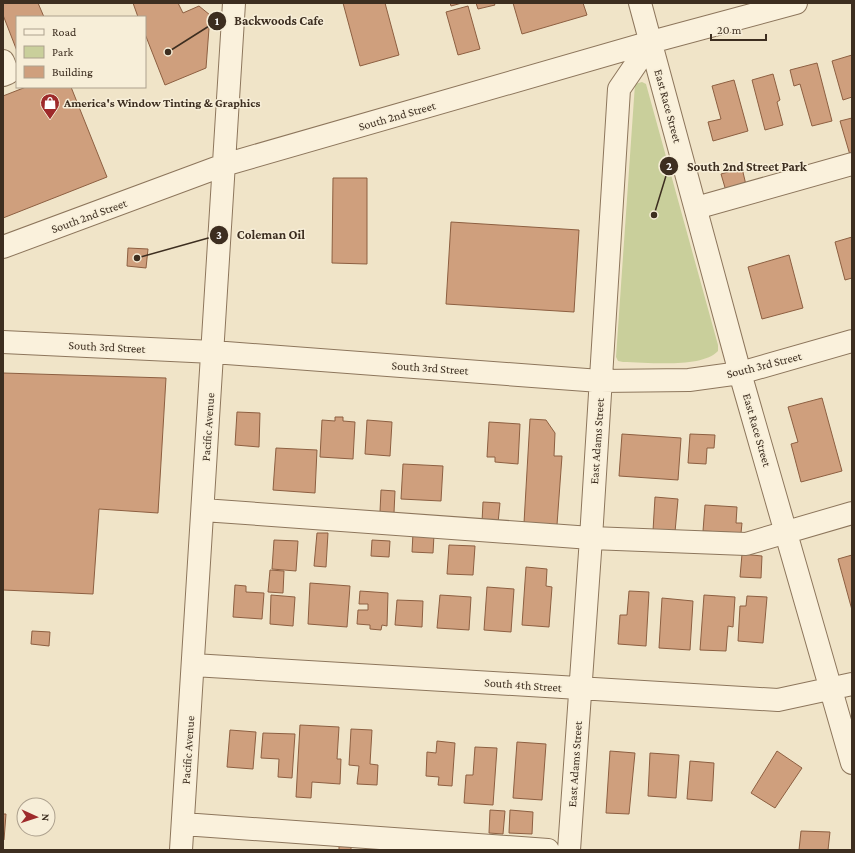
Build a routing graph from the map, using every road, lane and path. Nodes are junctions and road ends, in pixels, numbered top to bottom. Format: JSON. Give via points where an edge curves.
{"nodes":[{"id":1,"x":234,"y":3,"type":"edge"},
{"id":2,"x":640,"y":3,"type":"edge"},
{"id":3,"x":796,"y":3,"type":"edge"},
{"id":4,"x":651,"y":42,"type":"junction"},
{"id":5,"x":3,"y":61,"type":"edge"},
{"id":6,"x":3,"y":75,"type":"edge"},
{"id":7,"x":852,"y":164,"type":"edge"},
{"id":8,"x":224,"y":165,"type":"junction"},
{"id":9,"x":696,"y":208,"type":"junction"},
{"id":10,"x":3,"y":247,"type":"edge"},
{"id":11,"x":852,"y":341,"type":"edge"},
{"id":12,"x":3,"y":342,"type":"edge"},
{"id":13,"x":213,"y":352,"type":"junction"},
{"id":14,"x":740,"y":373,"type":"junction"},
{"id":15,"x":600,"y":381,"type":"junction"},
{"id":16,"x":202,"y":510,"type":"junction"},
{"id":17,"x":852,"y":513,"type":"edge"},
{"id":18,"x":786,"y":531,"type":"junction"},
{"id":19,"x":591,"y":538,"type":"junction"},
{"id":20,"x":193,"y":665,"type":"junction"},
{"id":21,"x":842,"y":687,"type":"edge"},
{"id":22,"x":581,"y":689,"type":"junction"},
{"id":23,"x":852,"y":763,"type":"edge"},
{"id":24,"x":183,"y":824,"type":"junction"},
{"id":25,"x":181,"y":850,"type":"edge"},
{"id":26,"x":548,"y":850,"type":"edge"},
{"id":27,"x":569,"y":850,"type":"edge"}],
"edges":[{"from":1,"to":8,"type":"street","name":"Pacific Avenue"},
{"from":2,"to":4,"type":"street","name":"East Race Street"},
{"from":3,"to":4,"type":"street","name":"South 2nd Street"},
{"from":4,"to":8,"type":"street","name":"South 2nd Street"},
{"from":4,"to":9,"type":"street","name":"East Race Street"},
{"from":4,"to":15,"type":"street","name":"East Adams Street","via":[[619,89]]},
{"from":5,"to":6,"type":"street","via":[[8,73]]},
{"from":7,"to":9,"type":"street"},
{"from":8,"to":10,"type":"street","name":"South 2nd Street"},
{"from":8,"to":13,"type":"street","name":"Pacific Avenue"},
{"from":9,"to":14,"type":"street","name":"East Race Street"},
{"from":11,"to":14,"type":"street","name":"South 3rd Street"},
{"from":12,"to":13,"type":"street","name":"South 3rd Street"},
{"from":13,"to":15,"type":"street","name":"South 3rd Street"},
{"from":13,"to":16,"type":"street","name":"Pacific Avenue"},
{"from":14,"to":15,"type":"street","name":"South 3rd Street","via":[[689,380]]},
{"from":14,"to":18,"type":"street","name":"East Race Street"},
{"from":15,"to":19,"type":"street","name":"East Adams Street"},
{"from":16,"to":19,"type":"street"},
{"from":16,"to":20,"type":"street","name":"Pacific Avenue"},
{"from":17,"to":18,"type":"street"},
{"from":18,"to":19,"type":"street","via":[[746,544]]},
{"from":18,"to":21,"type":"street","name":"East Race Street"},
{"from":19,"to":22,"type":"street","name":"East Adams Street"},
{"from":20,"to":22,"type":"street","name":"South 4th Street"},
{"from":20,"to":24,"type":"street","name":"Pacific Avenue"},
{"from":21,"to":22,"type":"street","name":"South 4th Street","via":[[778,700]]},
{"from":21,"to":23,"type":"street","name":"East Race Street"},
{"from":22,"to":27,"type":"street","name":"East Adams Street"},
{"from":24,"to":25,"type":"street","name":"Pacific Avenue"},
{"from":24,"to":26,"type":"street"}]}
